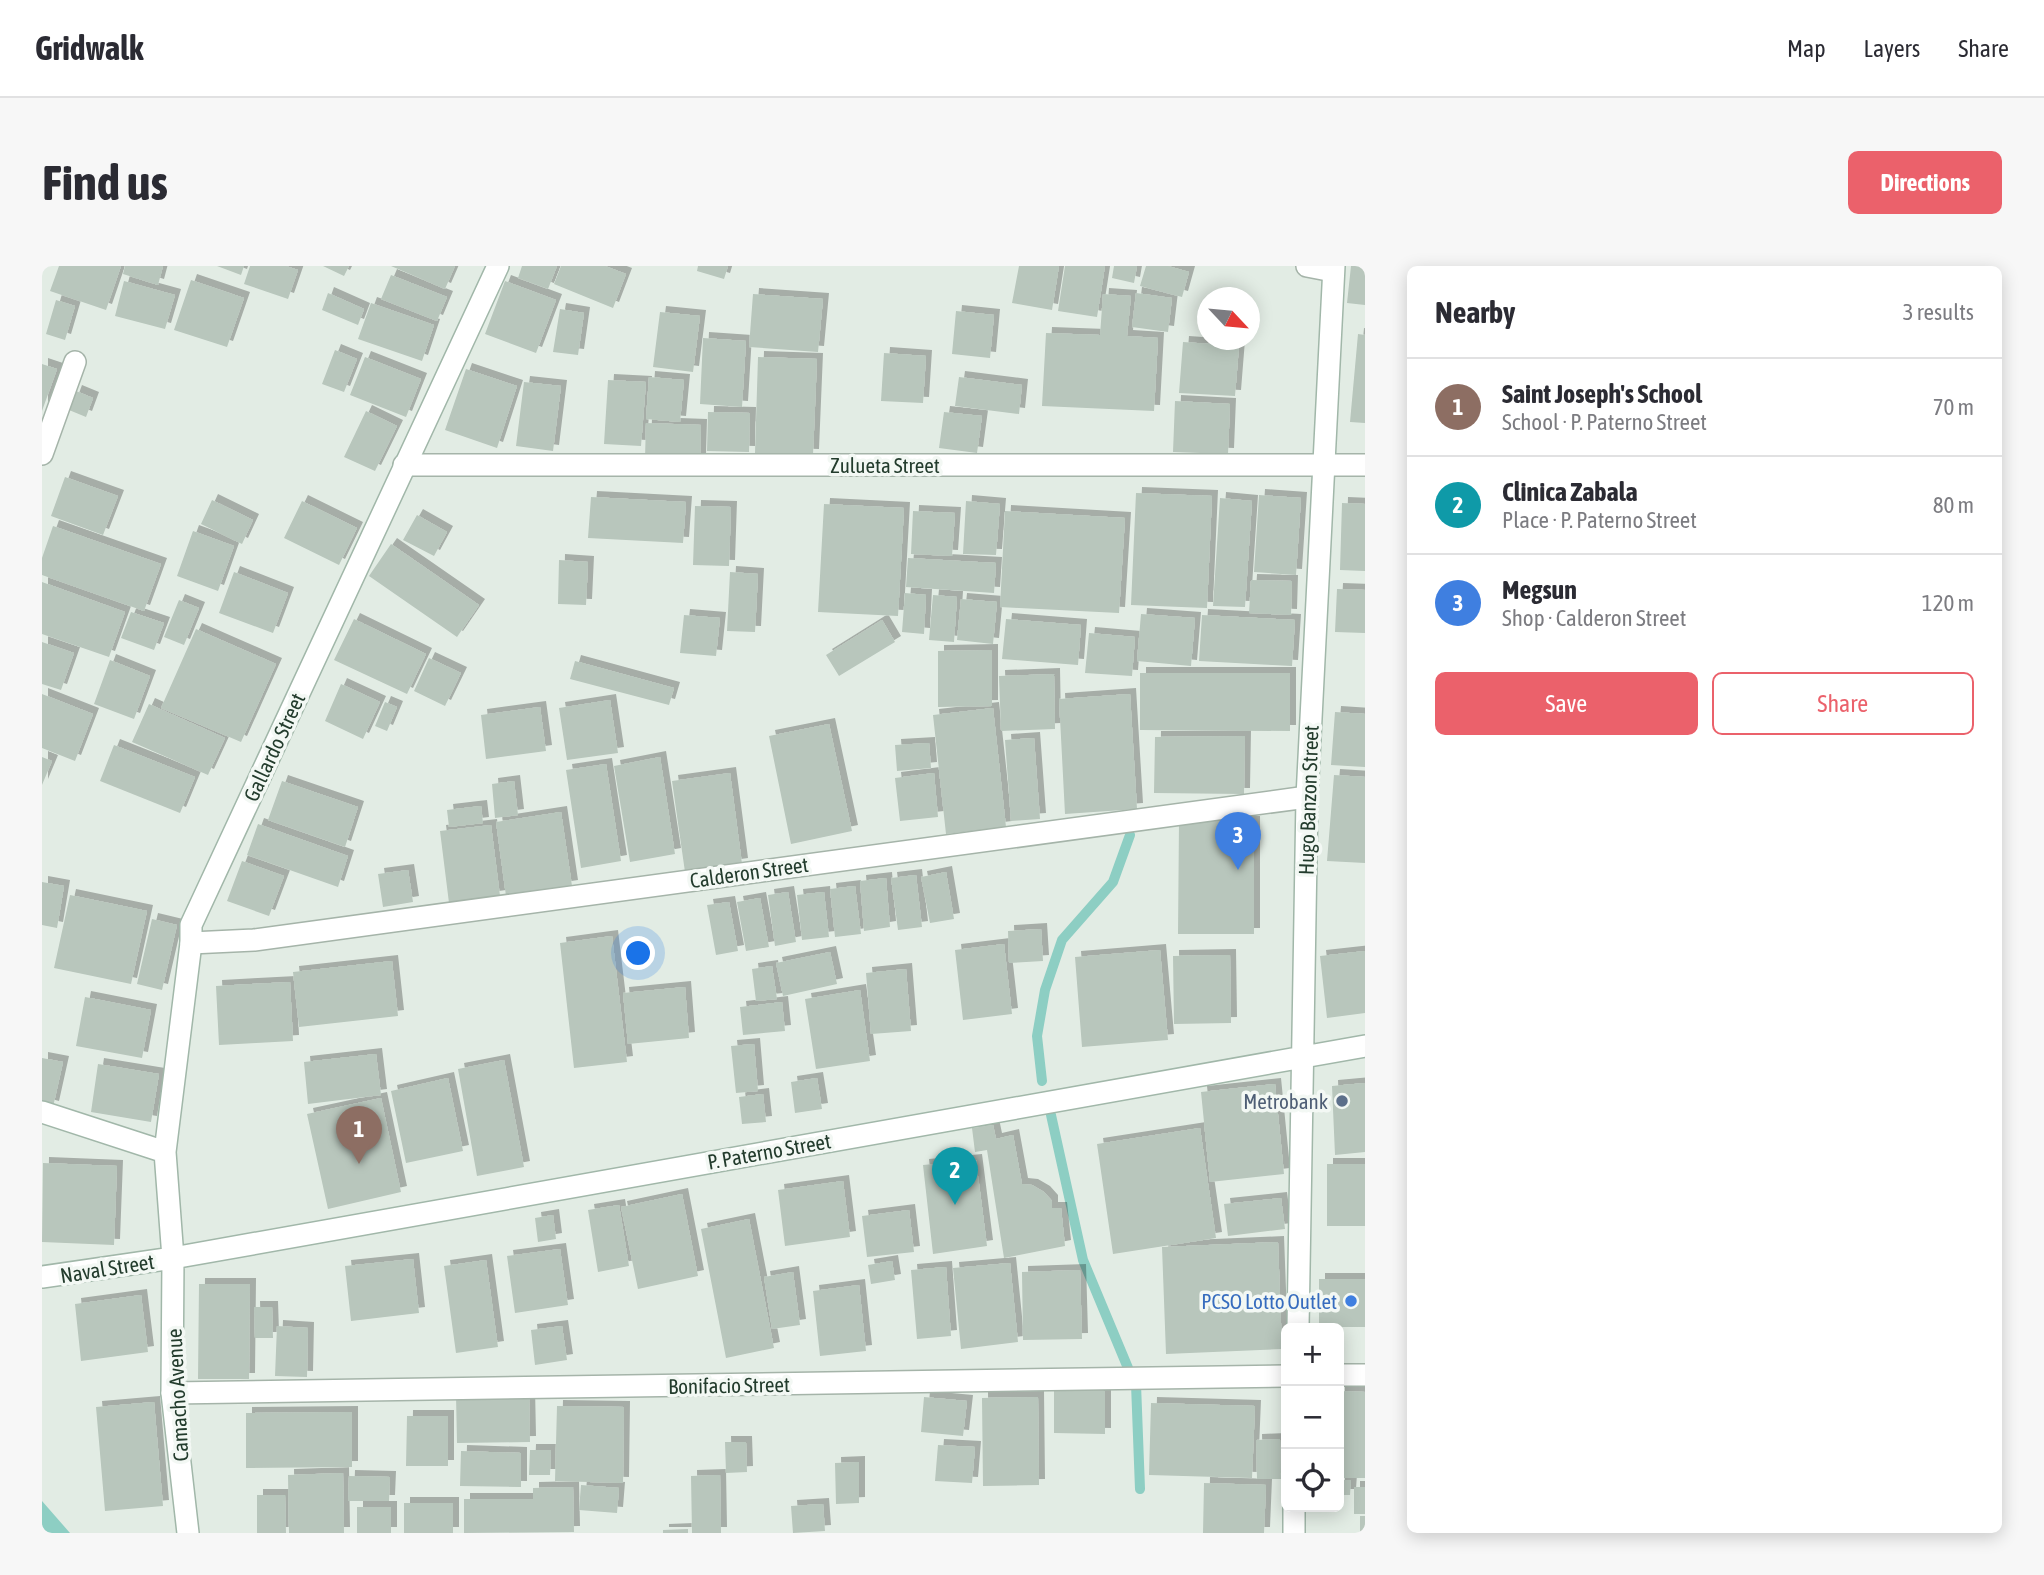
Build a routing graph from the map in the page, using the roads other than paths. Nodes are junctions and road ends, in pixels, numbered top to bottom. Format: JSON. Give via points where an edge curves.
{"nodes":[{"id":1,"x":498,"y":266,"type":"edge"},
{"id":2,"x":1307,"y":266,"type":"edge"},
{"id":3,"x":1333,"y":269,"type":"edge"},
{"id":4,"x":75,"y":362,"type":"dead end"},
{"id":5,"x":42,"y":454,"type":"edge"},
{"id":6,"x":1325,"y":464,"type":"junction"},
{"id":7,"x":404,"y":465,"type":"junction"},
{"id":8,"x":1365,"y":466,"type":"edge"},
{"id":9,"x":1307,"y":797,"type":"junction"},
{"id":10,"x":191,"y":943,"type":"junction"},
{"id":11,"x":1365,"y":1046,"type":"edge"},
{"id":12,"x":1302,"y":1056,"type":"junction"},
{"id":13,"x":42,"y":1112,"type":"edge"},
{"id":14,"x":165,"y":1152,"type":"junction"},
{"id":15,"x":173,"y":1258,"type":"junction"},
{"id":16,"x":42,"y":1278,"type":"edge"},
{"id":17,"x":1298,"y":1323,"type":"edge"},
{"id":18,"x":1344,"y":1375,"type":"edge"},
{"id":19,"x":1365,"y":1375,"type":"edge"},
{"id":20,"x":1281,"y":1376,"type":"edge"},
{"id":21,"x":172,"y":1394,"type":"junction"},
{"id":22,"x":1294,"y":1512,"type":"edge"},
{"id":23,"x":188,"y":1533,"type":"edge"},
{"id":24,"x":1294,"y":1533,"type":"edge"}],
"edges":[{"from":1,"to":7,"type":"street","name":"Gallardo Street"},
{"from":2,"to":3,"type":"street"},
{"from":3,"to":6,"type":"street","name":"Hugo Banzon Street"},
{"from":4,"to":5,"type":"street"},
{"from":6,"to":7,"type":"street","name":"Zulueta Street"},
{"from":6,"to":8,"type":"street","name":"Zulueta Street"},
{"from":6,"to":9,"type":"street","name":"Hugo Banzon Street"},
{"from":7,"to":10,"type":"street","name":"Gallardo Street","via":[[191,925]]},
{"from":9,"to":10,"type":"street","name":"Calderon Street","via":[[254,940]]},
{"from":9,"to":12,"type":"street","name":"Hugo Banzon Street"},
{"from":10,"to":14,"type":"street","name":"Gallardo Street"},
{"from":11,"to":12,"type":"street","name":"P. Paterno Street"},
{"from":12,"to":15,"type":"street","name":"P. Paterno Street"},
{"from":12,"to":17,"type":"street","name":"Hugo Banzon Street"},
{"from":13,"to":14,"type":"street"},
{"from":14,"to":15,"type":"street","name":"Gallardo Street"},
{"from":15,"to":16,"type":"street","name":"Naval Street"},
{"from":15,"to":21,"type":"street","name":"Camacho Avenue"},
{"from":18,"to":19,"type":"street"},
{"from":20,"to":21,"type":"street","name":"Bonifacio Street"},
{"from":21,"to":23,"type":"street","name":"Camacho Avenue"},
{"from":22,"to":24,"type":"street"}]}
